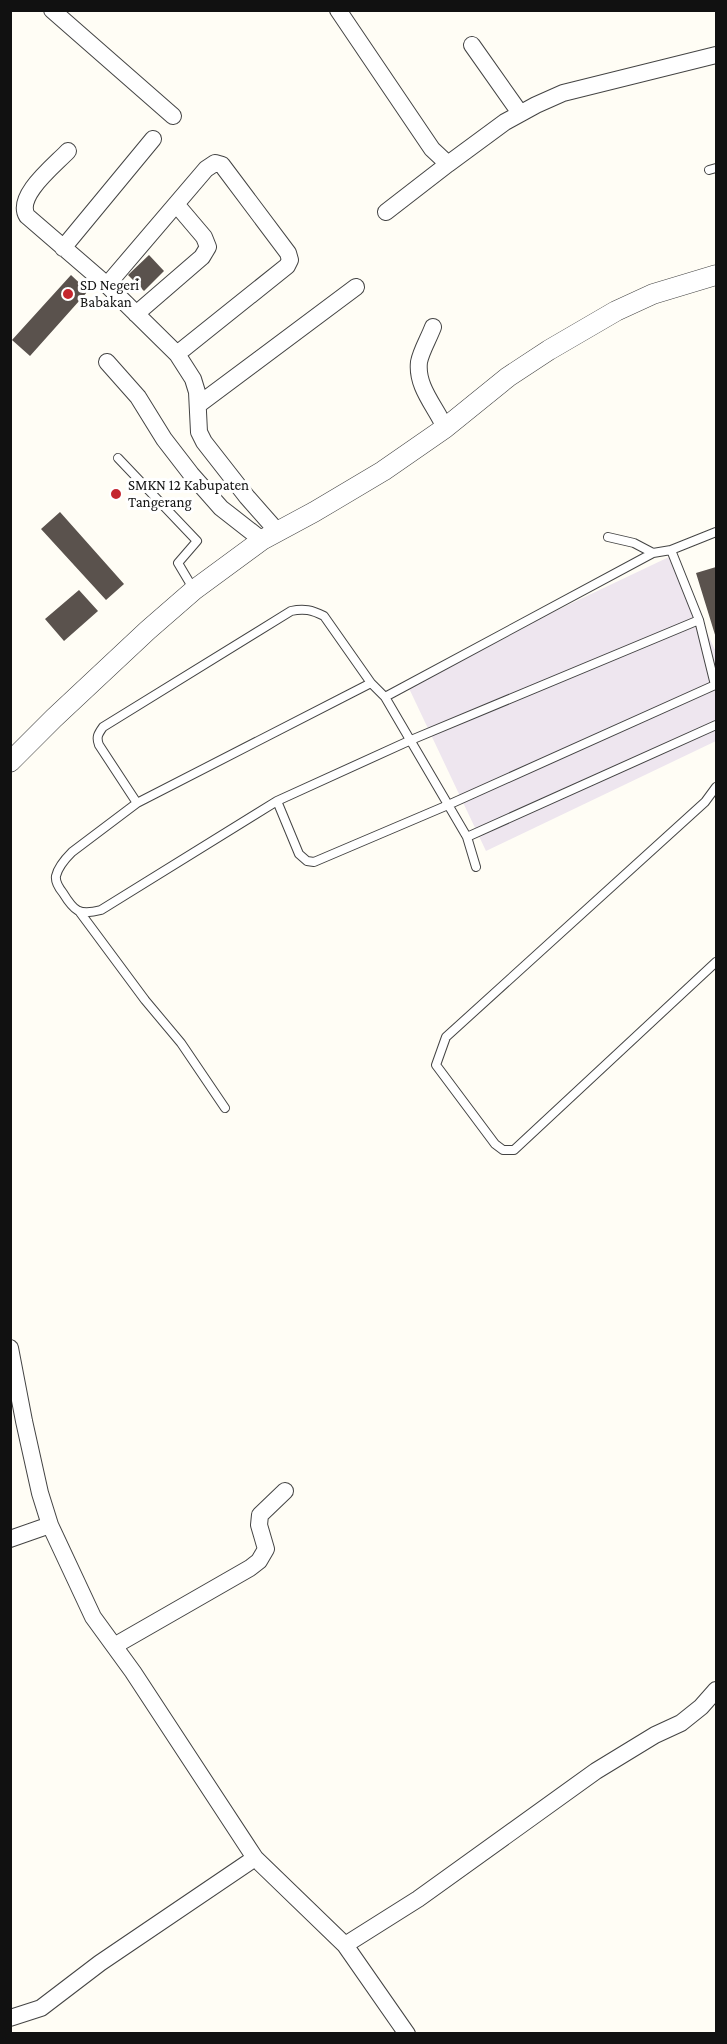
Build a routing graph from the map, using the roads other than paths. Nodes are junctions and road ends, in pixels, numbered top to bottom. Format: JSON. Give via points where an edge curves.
{"nodes":[{"id":1,"x":52,"y":10,"type":"edge"},
{"id":2,"x":338,"y":10,"type":"edge"},
{"id":3,"x":472,"y":45,"type":"dead end"},
{"id":4,"x":717,"y":55,"type":"edge"},
{"id":5,"x":520,"y":113,"type":"junction"},
{"id":6,"x":172,"y":116,"type":"dead end"},
{"id":7,"x":153,"y":139,"type":"dead end"},
{"id":8,"x":68,"y":151,"type":"dead end"},
{"id":9,"x":448,"y":164,"type":"junction"},
{"id":10,"x":176,"y":204,"type":"junction"},
{"id":11,"x":386,"y":212,"type":"dead end"},
{"id":12,"x":63,"y":249,"type":"junction"},
{"id":13,"x":717,"y":275,"type":"edge"},
{"id":14,"x":107,"y":285,"type":"junction"},
{"id":15,"x":356,"y":288,"type":"dead end"},
{"id":16,"x":136,"y":314,"type":"junction"},
{"id":17,"x":433,"y":327,"type":"dead end"},
{"id":18,"x":177,"y":354,"type":"junction"},
{"id":19,"x":107,"y":362,"type":"dead end"},
{"id":20,"x":198,"y":405,"type":"junction"},
{"id":21,"x":445,"y":428,"type":"junction"},
{"id":22,"x":118,"y":458,"type":"dead end"},
{"id":23,"x":717,"y":532,"type":"edge"},
{"id":24,"x":270,"y":536,"type":"junction"},
{"id":25,"x":608,"y":537,"type":"dead end"},
{"id":26,"x":671,"y":550,"type":"junction"},
{"id":27,"x":653,"y":553,"type":"junction"},
{"id":28,"x":194,"y":590,"type":"junction"},
{"id":29,"x":699,"y":620,"type":"junction"},
{"id":30,"x":371,"y":683,"type":"junction"},
{"id":31,"x":716,"y":689,"type":"edge"},
{"id":32,"x":385,"y":697,"type":"junction"},
{"id":33,"x":717,"y":725,"type":"edge"},
{"id":34,"x":411,"y":740,"type":"junction"},
{"id":35,"x":10,"y":762,"type":"edge"},
{"id":36,"x":717,"y":787,"type":"edge"},
{"id":37,"x":277,"y":801,"type":"junction"},
{"id":38,"x":137,"y":803,"type":"junction"},
{"id":39,"x":448,"y":805,"type":"junction"},
{"id":40,"x":466,"y":837,"type":"junction"},
{"id":41,"x":476,"y":867,"type":"dead end"},
{"id":42,"x":78,"y":911,"type":"junction"},
{"id":43,"x":717,"y":962,"type":"edge"},
{"id":44,"x":225,"y":1108,"type":"dead end"},
{"id":45,"x":10,"y":1348,"type":"edge"},
{"id":46,"x":285,"y":1491,"type":"dead end"},
{"id":47,"x":50,"y":1525,"type":"junction"},
{"id":48,"x":10,"y":1539,"type":"edge"},
{"id":49,"x":114,"y":1646,"type":"junction"},
{"id":50,"x":717,"y":1690,"type":"edge"},
{"id":51,"x":255,"y":1858,"type":"junction"},
{"id":52,"x":345,"y":1945,"type":"junction"},
{"id":53,"x":10,"y":2018,"type":"edge"},
{"id":54,"x":407,"y":2034,"type":"edge"}],
"edges":[{"from":1,"to":6,"type":"street"},
{"from":2,"to":9,"type":"street","via":[[432,149]]},
{"from":3,"to":5,"type":"street"},
{"from":4,"to":5,"type":"street","via":[[563,93]]},
{"from":5,"to":9,"type":"street"},
{"from":7,"to":12,"type":"street"},
{"from":8,"to":12,"type":"street","via":[[28,194],[23,206],[27,216]]},
{"from":9,"to":11,"type":"street"},
{"from":10,"to":14,"type":"street"},
{"from":10,"to":16,"type":"street","via":[[204,237],[208,248]]},
{"from":10,"to":18,"type":"street","via":[[211,164],[219,163],[290,260]]},
{"from":12,"to":14,"type":"street"},
{"from":13,"to":21,"type":"street","via":[[653,294],[616,311],[508,377]]},
{"from":14,"to":16,"type":"street"},
{"from":15,"to":20,"type":"street"},
{"from":16,"to":18,"type":"street"},
{"from":17,"to":21,"type":"street","via":[[419,362],[422,386]]},
{"from":18,"to":20,"type":"street","via":[[193,379]]},
{"from":19,"to":24,"type":"street","via":[[138,397],[191,474],[229,515]]},
{"from":20,"to":24,"type":"street","via":[[199,432],[204,442],[247,497]]},
{"from":21,"to":24,"type":"street","via":[[383,471]]},
{"from":22,"to":28,"type":"lane","via":[[197,541],[178,563]]},
{"from":23,"to":26,"type":"lane"},
{"from":24,"to":28,"type":"street"},
{"from":25,"to":27,"type":"lane","via":[[634,543]]},
{"from":26,"to":27,"type":"lane"},
{"from":26,"to":29,"type":"lane"},
{"from":27,"to":32,"type":"lane"},
{"from":28,"to":35,"type":"street"},
{"from":29,"to":31,"type":"lane"},
{"from":29,"to":34,"type":"lane"},
{"from":30,"to":32,"type":"lane"},
{"from":30,"to":38,"type":"lane"},
{"from":30,"to":38,"type":"lane","via":[[324,616],[314,610],[291,611],[103,727],[97,739],[99,745]]},
{"from":31,"to":39,"type":"lane"},
{"from":32,"to":34,"type":"lane"},
{"from":33,"to":40,"type":"lane"},
{"from":34,"to":37,"type":"lane"},
{"from":34,"to":39,"type":"lane"},
{"from":36,"to":43,"type":"lane","via":[[446,1037],[436,1065],[495,1144],[503,1150],[514,1150]]},
{"from":37,"to":39,"type":"lane","via":[[299,854],[314,862]]},
{"from":37,"to":42,"type":"lane","via":[[101,910]]},
{"from":38,"to":42,"type":"lane","via":[[72,852],[60,867],[57,884]]},
{"from":39,"to":40,"type":"lane"},
{"from":40,"to":41,"type":"lane"},
{"from":42,"to":44,"type":"lane","via":[[181,1043]]},
{"from":45,"to":47,"type":"street"},
{"from":46,"to":49,"type":"street","via":[[260,1515],[266,1549],[259,1561]]},
{"from":47,"to":48,"type":"street"},
{"from":47,"to":49,"type":"street","via":[[93,1617]]},
{"from":49,"to":51,"type":"street"},
{"from":50,"to":52,"type":"street","via":[[681,1723],[596,1771],[418,1899]]},
{"from":51,"to":52,"type":"street"},
{"from":51,"to":53,"type":"street","via":[[40,2008]]},
{"from":52,"to":54,"type":"street"}]}
